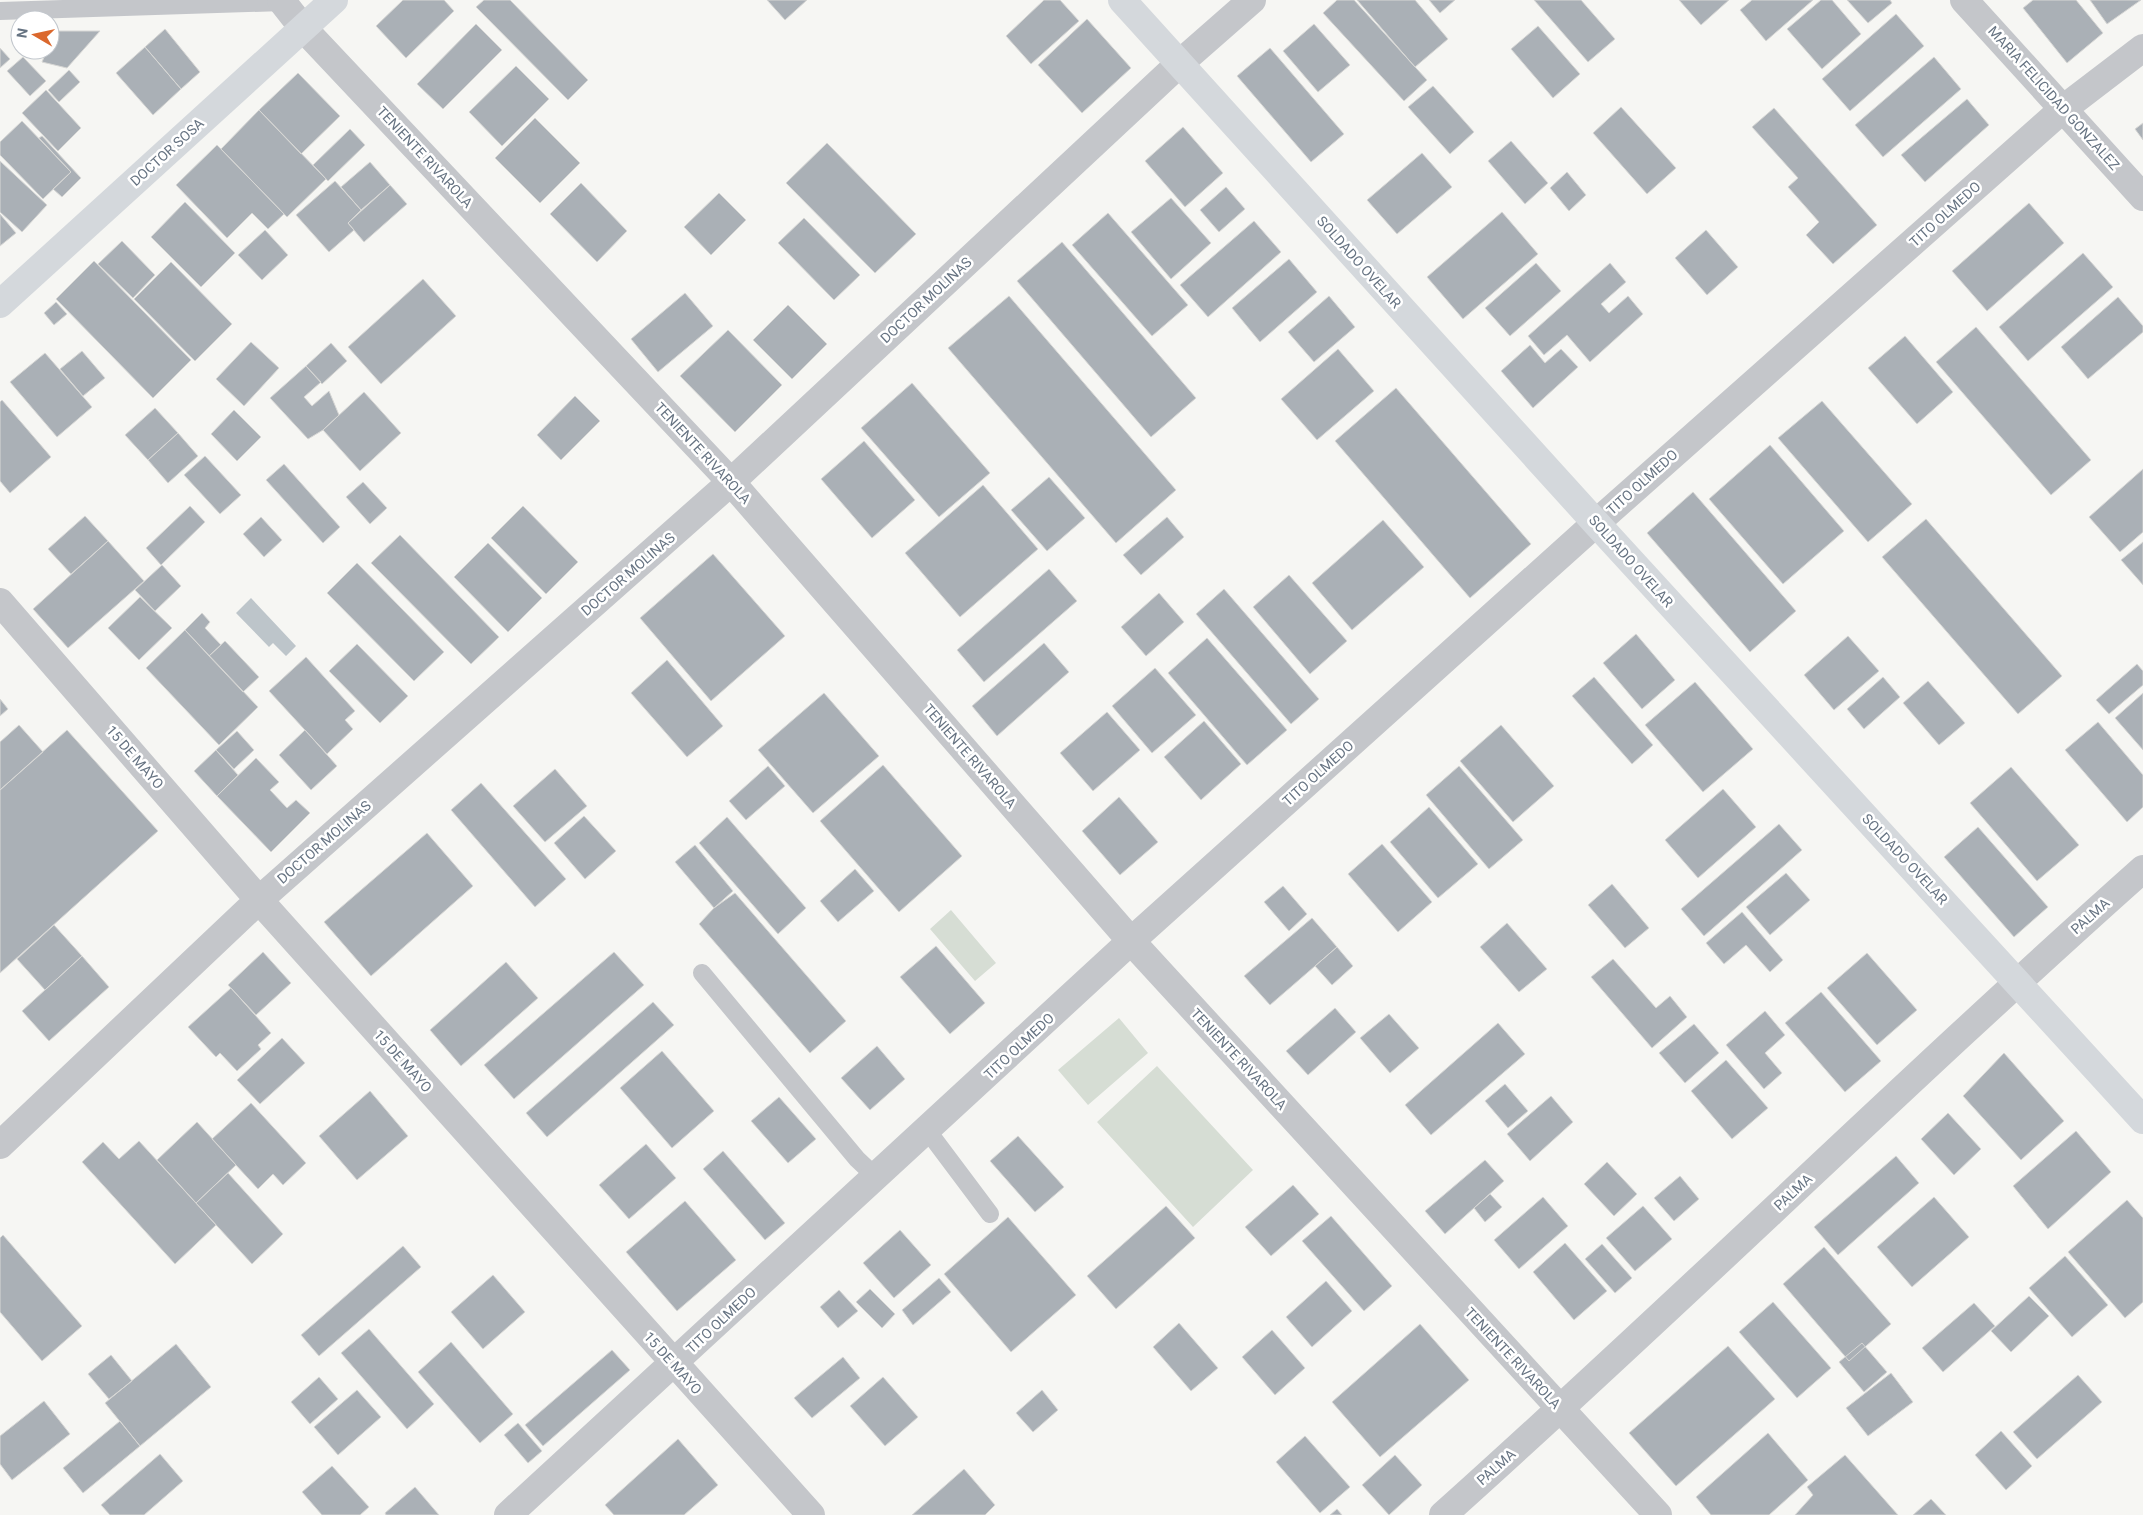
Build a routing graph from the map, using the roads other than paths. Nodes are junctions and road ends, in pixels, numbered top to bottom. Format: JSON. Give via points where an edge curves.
{"nodes":[{"id":1,"x":334,"y":0,"type":"edge"},
{"id":2,"x":1122,"y":0,"type":"edge"},
{"id":3,"x":1252,"y":0,"type":"edge"},
{"id":4,"x":1964,"y":0,"type":"edge"},
{"id":5,"x":282,"y":1,"type":"edge"},
{"id":6,"x":0,"y":11,"type":"edge"},
{"id":7,"x":303,"y":28,"type":"junction"},
{"id":8,"x":2143,"y":48,"type":"edge"},
{"id":9,"x":1179,"y":64,"type":"junction"},
{"id":10,"x":2063,"y":109,"type":"junction"},
{"id":11,"x":2143,"y":197,"type":"edge"},
{"id":12,"x":0,"y":304,"type":"edge"},
{"id":13,"x":731,"y":482,"type":"junction"},
{"id":14,"x":1596,"y":523,"type":"junction"},
{"id":15,"x":0,"y":602,"type":"edge"},
{"id":16,"x":2143,"y":868,"type":"edge"},
{"id":17,"x":259,"y":900,"type":"junction"},
{"id":18,"x":1131,"y":941,"type":"junction"},
{"id":19,"x":702,"y":973,"type":"dead end"},
{"id":20,"x":2017,"y":982,"type":"junction"},
{"id":21,"x":2143,"y":1120,"type":"edge"},
{"id":22,"x":927,"y":1130,"type":"junction"},
{"id":23,"x":0,"y":1145,"type":"edge"},
{"id":24,"x":876,"y":1178,"type":"junction"},
{"id":25,"x":990,"y":1214,"type":"dead end"},
{"id":26,"x":674,"y":1364,"type":"junction"},
{"id":27,"x":1561,"y":1410,"type":"junction"},
{"id":28,"x":508,"y":1515,"type":"edge"},
{"id":29,"x":811,"y":1515,"type":"edge"},
{"id":30,"x":1443,"y":1515,"type":"edge"},
{"id":31,"x":1658,"y":1515,"type":"edge"}],
"edges":[{"from":1,"to":7,"type":"main road","name":"DOCTOR SOSA"},
{"from":2,"to":9,"type":"main road","name":"SOLDADO OVELAR"},
{"from":3,"to":9,"type":"street","name":"DOCTOR MOLINAS"},
{"from":4,"to":10,"type":"street","name":"MARIA FELICIDAD GONZALEZ"},
{"from":5,"to":6,"type":"lane"},
{"from":5,"to":7,"type":"street","name":"TENIENTE RIVAROLA"},
{"from":7,"to":12,"type":"main road","name":"DOCTOR SOSA"},
{"from":7,"to":13,"type":"street","name":"TENIENTE RIVAROLA"},
{"from":8,"to":10,"type":"street","name":"TITO OLMEDO"},
{"from":9,"to":13,"type":"street","name":"DOCTOR MOLINAS"},
{"from":9,"to":14,"type":"main road","name":"SOLDADO OVELAR"},
{"from":10,"to":11,"type":"street","name":"MARIA FELICIDAD GONZALEZ"},
{"from":10,"to":14,"type":"street","name":"TITO OLMEDO"},
{"from":13,"to":17,"type":"street","name":"DOCTOR MOLINAS"},
{"from":13,"to":18,"type":"street","name":"TENIENTE RIVAROLA"},
{"from":14,"to":18,"type":"street","name":"TITO OLMEDO"},
{"from":14,"to":20,"type":"main road","name":"SOLDADO OVELAR"},
{"from":15,"to":17,"type":"street","name":"15 DE MAYO"},
{"from":16,"to":20,"type":"street","name":"PALMA"},
{"from":17,"to":23,"type":"street","name":"DOCTOR MOLINAS"},
{"from":17,"to":26,"type":"street","name":"15 DE MAYO"},
{"from":18,"to":22,"type":"street","name":"TITO OLMEDO"},
{"from":18,"to":27,"type":"street","name":"TENIENTE RIVAROLA"},
{"from":19,"to":24,"type":"lane"},
{"from":20,"to":21,"type":"main road","name":"SOLDADO OVELAR"},
{"from":20,"to":27,"type":"street","name":"PALMA"},
{"from":22,"to":24,"type":"street","name":"TITO OLMEDO"},
{"from":22,"to":25,"type":"lane"},
{"from":24,"to":26,"type":"street","name":"TITO OLMEDO"},
{"from":26,"to":28,"type":"street","name":"TITO OLMEDO"},
{"from":26,"to":29,"type":"street","name":"15 DE MAYO"},
{"from":27,"to":30,"type":"street","name":"PALMA"},
{"from":27,"to":31,"type":"street","name":"TENIENTE RIVAROLA"}]}
